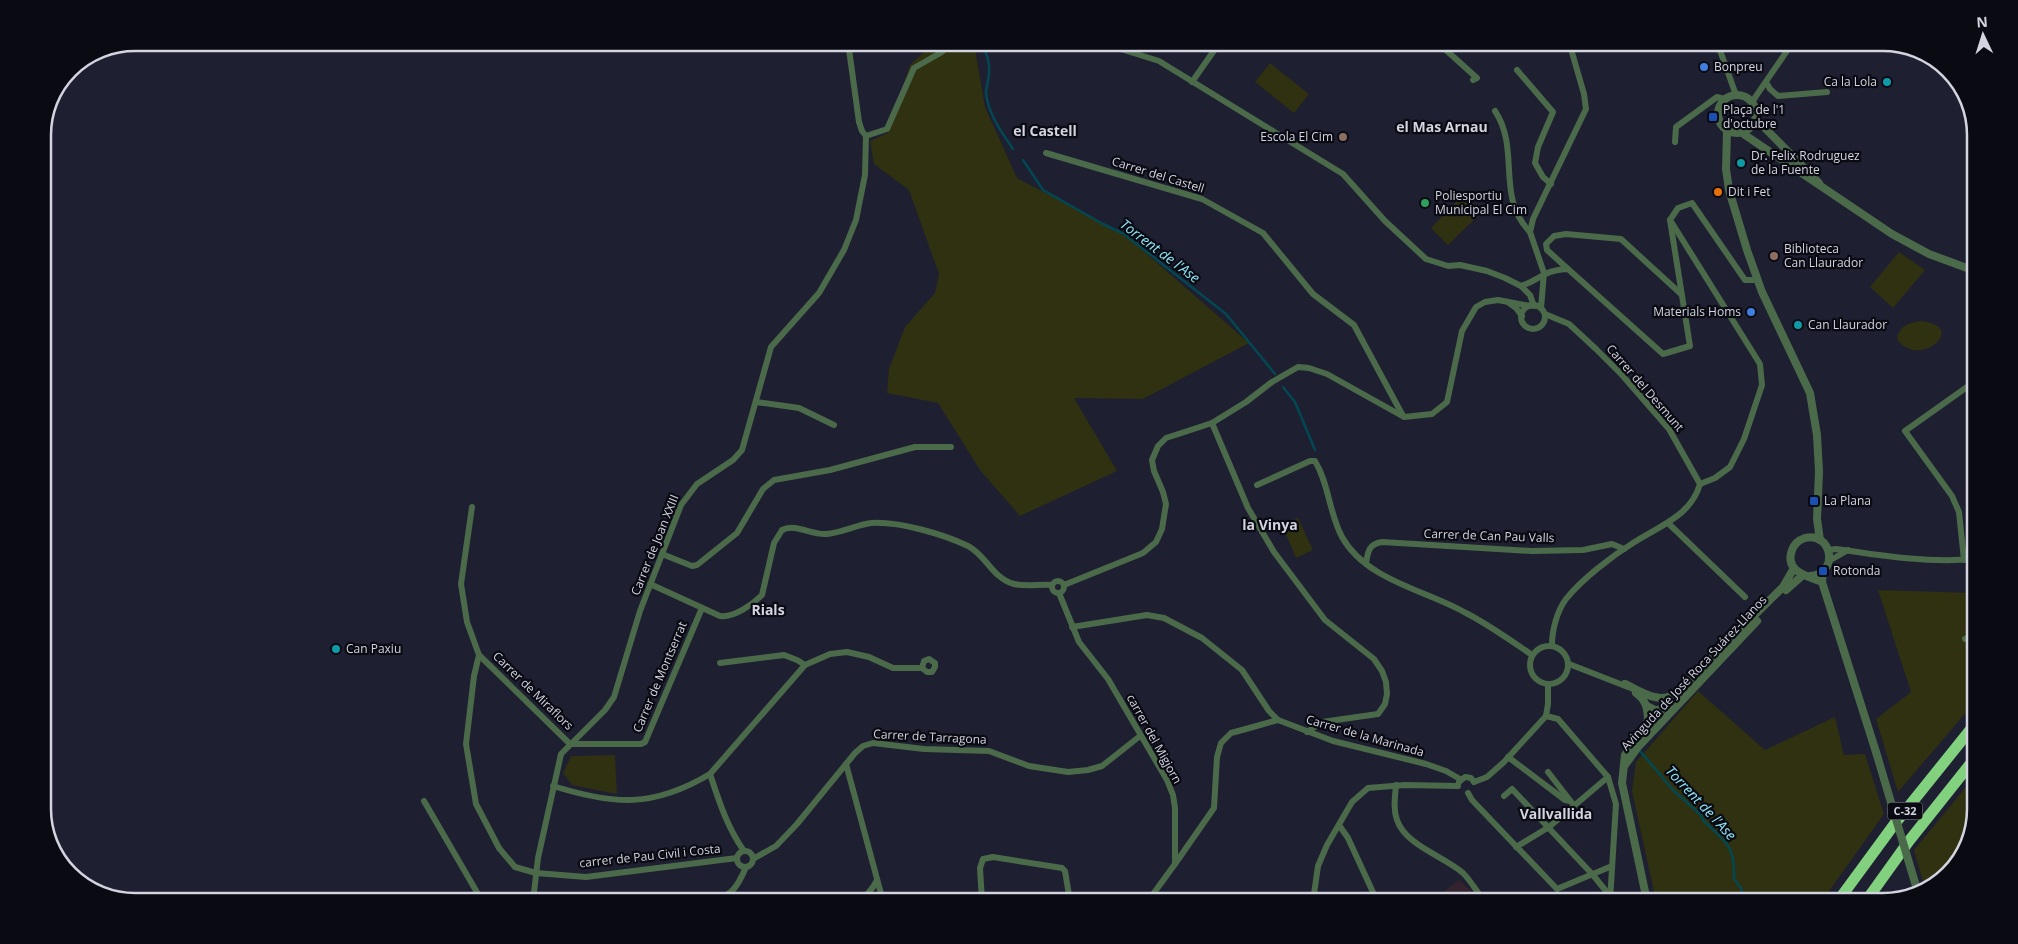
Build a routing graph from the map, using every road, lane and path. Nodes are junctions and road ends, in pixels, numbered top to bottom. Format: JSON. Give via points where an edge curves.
{"nodes":[{"id":1,"x":849,"y":51,"type":"edge"},
{"id":2,"x":943,"y":51,"type":"edge"},
{"id":3,"x":1130,"y":51,"type":"edge"},
{"id":4,"x":1214,"y":51,"type":"edge"},
{"id":5,"x":1447,"y":51,"type":"edge"},
{"id":6,"x":1572,"y":51,"type":"edge"},
{"id":7,"x":1720,"y":51,"type":"edge"},
{"id":8,"x":1787,"y":51,"type":"edge"},
{"id":9,"x":1517,"y":70,"type":"dead end"},
{"id":10,"x":1472,"y":80,"type":"dead end"},
{"id":11,"x":1192,"y":82,"type":"junction"},
{"id":12,"x":1766,"y":82,"type":"junction"},
{"id":13,"x":1827,"y":92,"type":"dead end"},
{"id":14,"x":1736,"y":94,"type":"junction"},
{"id":15,"x":1724,"y":100,"type":"junction"},
{"id":16,"x":1752,"y":102,"type":"junction"},
{"id":17,"x":1495,"y":111,"type":"dead end"},
{"id":18,"x":1756,"y":119,"type":"junction"},
{"id":19,"x":1727,"y":131,"type":"junction"},
{"id":20,"x":1742,"y":133,"type":"junction"},
{"id":21,"x":866,"y":136,"type":"junction"},
{"id":22,"x":1675,"y":142,"type":"dead end"},
{"id":23,"x":1046,"y":153,"type":"dead end"},
{"id":24,"x":1551,"y":184,"type":"junction"},
{"id":25,"x":1833,"y":196,"type":"junction"},
{"id":26,"x":1670,"y":220,"type":"junction"},
{"id":27,"x":1530,"y":232,"type":"junction"},
{"id":28,"x":1967,"y":268,"type":"edge"},
{"id":29,"x":1568,"y":269,"type":"junction"},
{"id":30,"x":1544,"y":273,"type":"junction"},
{"id":31,"x":1758,"y":280,"type":"junction"},
{"id":32,"x":1521,"y":286,"type":"junction"},
{"id":33,"x":1527,"y":292,"type":"junction"},
{"id":34,"x":1681,"y":294,"type":"junction"},
{"id":35,"x":1507,"y":302,"type":"junction"},
{"id":36,"x":1518,"y":303,"type":"junction"},
{"id":37,"x":1532,"y":306,"type":"junction"},
{"id":38,"x":1543,"y":311,"type":"junction"},
{"id":39,"x":1522,"y":316,"type":"junction"},
{"id":40,"x":1558,"y":320,"type":"junction"},
{"id":41,"x":1544,"y":323,"type":"junction"},
{"id":42,"x":1967,"y":386,"type":"edge"},
{"id":43,"x":756,"y":402,"type":"junction"},
{"id":44,"x":1404,"y":417,"type":"junction"},
{"id":45,"x":1212,"y":423,"type":"junction"},
{"id":46,"x":834,"y":425,"type":"dead end"},
{"id":47,"x":951,"y":447,"type":"dead end"},
{"id":48,"x":1700,"y":484,"type":"junction"},
{"id":49,"x":1257,"y":485,"type":"dead end"},
{"id":50,"x":472,"y":507,"type":"dead end"},
{"id":51,"x":1817,"y":519,"type":"junction"},
{"id":52,"x":1668,"y":523,"type":"junction"},
{"id":53,"x":1809,"y":537,"type":"junction"},
{"id":54,"x":1820,"y":540,"type":"junction"},
{"id":55,"x":1624,"y":549,"type":"junction"},
{"id":56,"x":1828,"y":550,"type":"junction"},
{"id":57,"x":1848,"y":550,"type":"junction"},
{"id":58,"x":662,"y":554,"type":"junction"},
{"id":59,"x":1829,"y":560,"type":"junction"},
{"id":60,"x":1964,"y":560,"type":"junction"},
{"id":61,"x":1967,"y":560,"type":"edge"},
{"id":62,"x":1366,"y":563,"type":"junction"},
{"id":63,"x":1794,"y":568,"type":"junction"},
{"id":64,"x":1823,"y":571,"type":"junction"},
{"id":65,"x":1806,"y":576,"type":"junction"},
{"id":66,"x":1822,"y":582,"type":"junction"},
{"id":67,"x":650,"y":584,"type":"junction"},
{"id":68,"x":1052,"y":585,"type":"junction"},
{"id":69,"x":1064,"y":585,"type":"junction"},
{"id":70,"x":1060,"y":593,"type":"junction"},
{"id":71,"x":1745,"y":597,"type":"dead end"},
{"id":72,"x":702,"y":608,"type":"junction"},
{"id":73,"x":1072,"y":627,"type":"junction"},
{"id":74,"x":1552,"y":645,"type":"junction"},
{"id":75,"x":479,"y":655,"type":"junction"},
{"id":76,"x":1532,"y":655,"type":"junction"},
{"id":77,"x":720,"y":663,"type":"dead end"},
{"id":78,"x":1569,"y":664,"type":"junction"},
{"id":79,"x":805,"y":665,"type":"junction"},
{"id":80,"x":922,"y":668,"type":"dead end"},
{"id":81,"x":1705,"y":676,"type":"junction"},
{"id":82,"x":1548,"y":684,"type":"junction"},
{"id":83,"x":1625,"y":684,"type":"junction"},
{"id":84,"x":1684,"y":687,"type":"junction"},
{"id":85,"x":1636,"y":693,"type":"joint"},
{"id":86,"x":1654,"y":697,"type":"junction"},
{"id":87,"x":1647,"y":706,"type":"junction"},
{"id":88,"x":1661,"y":710,"type":"junction"},
{"id":89,"x":1546,"y":716,"type":"junction"},
{"id":90,"x":1278,"y":720,"type":"junction"},
{"id":91,"x":1648,"y":721,"type":"junction"},
{"id":92,"x":1307,"y":732,"type":"junction"},
{"id":93,"x":1967,"y":735,"type":"edge"},
{"id":94,"x":1140,"y":736,"type":"junction"},
{"id":95,"x":570,"y":744,"type":"junction"},
{"id":96,"x":1638,"y":747,"type":"junction"},
{"id":97,"x":1508,"y":757,"type":"junction"},
{"id":98,"x":846,"y":764,"type":"junction"},
{"id":99,"x":1623,"y":768,"type":"junction"},
{"id":100,"x":1967,"y":769,"type":"edge"},
{"id":101,"x":1548,"y":772,"type":"dead end"},
{"id":102,"x":710,"y":774,"type":"junction"},
{"id":103,"x":1608,"y":778,"type":"junction"},
{"id":104,"x":1554,"y":780,"type":"junction"},
{"id":105,"x":1474,"y":782,"type":"junction"},
{"id":106,"x":1459,"y":783,"type":"junction"},
{"id":107,"x":1396,"y":785,"type":"junction"},
{"id":108,"x":552,"y":786,"type":"junction"},
{"id":109,"x":1545,"y":786,"type":"junction"},
{"id":110,"x":1468,"y":793,"type":"junction"},
{"id":111,"x":1504,"y":796,"type":"dead end"},
{"id":112,"x":424,"y":801,"type":"dead end"},
{"id":113,"x":1572,"y":803,"type":"junction"},
{"id":114,"x":1338,"y":825,"type":"junction"},
{"id":115,"x":1549,"y":827,"type":"junction"},
{"id":116,"x":1516,"y":847,"type":"junction"},
{"id":117,"x":744,"y":851,"type":"junction"},
{"id":118,"x":737,"y":858,"type":"junction"},
{"id":119,"x":753,"y":859,"type":"junction"},
{"id":120,"x":1176,"y":864,"type":"junction"},
{"id":121,"x":1612,"y":866,"type":"junction"},
{"id":122,"x":746,"y":867,"type":"junction"},
{"id":123,"x":536,"y":873,"type":"junction"},
{"id":124,"x":1593,"y":874,"type":"junction"},
{"id":125,"x":877,"y":880,"type":"junction"},
{"id":126,"x":1915,"y":886,"type":"edge"},
{"id":127,"x":477,"y":893,"type":"edge"},
{"id":128,"x":534,"y":893,"type":"edge"},
{"id":129,"x":731,"y":893,"type":"edge"},
{"id":130,"x":868,"y":893,"type":"edge"},
{"id":131,"x":881,"y":893,"type":"edge"},
{"id":132,"x":981,"y":893,"type":"edge"},
{"id":133,"x":1069,"y":893,"type":"edge"},
{"id":134,"x":1155,"y":893,"type":"edge"},
{"id":135,"x":1314,"y":893,"type":"edge"},
{"id":136,"x":1374,"y":893,"type":"edge"},
{"id":137,"x":1477,"y":893,"type":"edge"},
{"id":138,"x":1606,"y":893,"type":"edge"},
{"id":139,"x":1610,"y":893,"type":"edge"},
{"id":140,"x":1645,"y":893,"type":"edge"},
{"id":141,"x":1845,"y":893,"type":"edge"},
{"id":142,"x":1872,"y":893,"type":"edge"}],
"edges":[{"from":1,"to":21,"type":"street","via":[[859,122]]},
{"from":2,"to":21,"type":"street","via":[[914,68],[887,129]]},
{"from":3,"to":11,"type":"street","via":[[1159,61]]},
{"from":4,"to":11,"type":"street"},
{"from":5,"to":10,"type":"street","via":[[1477,78]]},
{"from":6,"to":24,"type":"street","via":[[1586,109]]},
{"from":7,"to":14,"type":"street"},
{"from":8,"to":12,"type":"street"},
{"from":9,"to":24,"type":"street","via":[[1553,112],[1535,163]]},
{"from":11,"to":32,"type":"street","via":[[1343,174],[1385,221],[1426,259],[1448,266],[1460,265],[1487,271]]},
{"from":12,"to":13,"type":"street","via":[[1778,96]]},
{"from":12,"to":16,"type":"street"},
{"from":14,"to":15,"type":"street"},
{"from":14,"to":16,"type":"street"},
{"from":15,"to":19,"type":"street","via":[[1718,110],[1718,119]]},
{"from":15,"to":22,"type":"street","via":[[1717,97],[1676,127]]},
{"from":16,"to":18,"type":"street"},
{"from":17,"to":27,"type":"street","via":[[1503,123],[1508,148],[1509,188],[1514,207],[1519,221]]},
{"from":18,"to":20,"type":"street","via":[[1751,129]]},
{"from":18,"to":25,"type":"street"},
{"from":19,"to":20,"type":"street"},
{"from":19,"to":31,"type":"street","via":[[1726,169],[1730,196]]},
{"from":20,"to":25,"type":"street"},
{"from":21,"to":43,"type":"street","name":"Carrer de Joan XXIII","via":[[865,175],[856,220],[844,250],[819,293],[771,348]]},
{"from":23,"to":44,"type":"street","name":"Carrer del Castell","via":[[1202,199],[1263,233],[1313,294],[1354,325]]},
{"from":24,"to":27,"type":"street"},
{"from":25,"to":28,"type":"street","via":[[1928,254]]},
{"from":26,"to":31,"type":"street","via":[[1678,208],[1692,202],[1745,280]]},
{"from":26,"to":34,"type":"street"},
{"from":26,"to":48,"type":"street","via":[[1760,364],[1762,385],[1744,439],[1730,467]]},
{"from":27,"to":30,"type":"street"},
{"from":29,"to":30,"type":"street"},
{"from":29,"to":34,"type":"street","via":[[1547,250],[1546,244],[1554,236],[1566,234],[1621,239]]},
{"from":29,"to":34,"type":"street","via":[[1662,354],[1690,346]]},
{"from":30,"to":32,"type":"street","via":[[1534,282]]},
{"from":30,"to":38,"type":"street"},
{"from":31,"to":51,"type":"street","via":[[1810,393],[1818,435]]},
{"from":32,"to":33,"type":"street"},
{"from":33,"to":36,"type":"street"},
{"from":33,"to":37,"type":"street"},
{"from":35,"to":36,"type":"street"},
{"from":35,"to":39,"type":"street"},
{"from":35,"to":44,"type":"street","via":[[1485,302],[1476,307],[1468,318],[1459,342],[1446,402],[1432,414]]},
{"from":36,"to":37,"type":"street"},
{"from":37,"to":38,"type":"street"},
{"from":37,"to":39,"type":"street","via":[[1524,310]]},
{"from":38,"to":40,"type":"street"},
{"from":38,"to":41,"type":"street"},
{"from":39,"to":41,"type":"street","via":[[1523,324],[1530,329]]},
{"from":40,"to":41,"type":"street"},
{"from":40,"to":48,"type":"street","name":"Carrer del Desmunt","via":[[1569,324],[1596,349],[1669,429]]},
{"from":42,"to":60,"type":"street","via":[[1905,431],[1956,504]]},
{"from":43,"to":46,"type":"street","via":[[799,408]]},
{"from":43,"to":58,"type":"street","name":"Carrer de Joan XXIII","via":[[742,450],[689,492]]},
{"from":44,"to":45,"type":"street","via":[[1327,374],[1298,367]]},
{"from":45,"to":69,"type":"street","via":[[1166,438],[1154,453],[1154,471],[1166,504],[1156,542],[1144,553]]},
{"from":45,"to":92,"type":"street","via":[[1248,508],[1274,552],[1325,620],[1374,659],[1386,682],[1385,704],[1378,714],[1322,722]]},
{"from":47,"to":58,"type":"street","via":[[915,447],[830,470],[774,480],[762,489],[737,533],[697,565]]},
{"from":48,"to":52,"type":"street","via":[[1696,496]]},
{"from":49,"to":62,"type":"street","via":[[1310,461],[1315,462],[1321,471],[1342,537]]},
{"from":50,"to":75,"type":"street","via":[[461,584],[467,622]]},
{"from":51,"to":53,"type":"street"},
{"from":51,"to":54,"type":"street"},
{"from":52,"to":55,"type":"street"},
{"from":52,"to":71,"type":"street"},
{"from":53,"to":54,"type":"street"},
{"from":53,"to":63,"type":"street","via":[[1792,548]]},
{"from":54,"to":56,"type":"street"},
{"from":55,"to":62,"type":"street","name":"Carrer de Can Pau Valls","via":[[1612,544],[1583,550],[1532,551],[1382,542],[1370,546]]},
{"from":55,"to":74,"type":"street","via":[[1600,566],[1566,599],[1553,628]]},
{"from":56,"to":57,"type":"street"},
{"from":56,"to":59,"type":"street"},
{"from":57,"to":59,"type":"street"},
{"from":57,"to":60,"type":"street","via":[[1904,559]]},
{"from":58,"to":67,"type":"street","name":"Carrer de Joan XXIII"},
{"from":59,"to":64,"type":"street"},
{"from":60,"to":61,"type":"street"},
{"from":62,"to":76,"type":"street","via":[[1408,588],[1465,612]]},
{"from":63,"to":65,"type":"street"},
{"from":63,"to":84,"type":"street","name":"Avinguda de José Roca Suárez-Llanos","via":[[1783,587]]},
{"from":64,"to":65,"type":"street"},
{"from":64,"to":66,"type":"street"},
{"from":65,"to":66,"type":"street"},
{"from":65,"to":81,"type":"street","name":"Avinguda de José Roca Suárez-Llanos","via":[[1791,584]]},
{"from":66,"to":126,"type":"street","bridge":true},
{"from":67,"to":72,"type":"street"},
{"from":67,"to":95,"type":"street","name":"Carrer de Joan XXIII","via":[[614,696],[605,710]]},
{"from":68,"to":69,"type":"street","via":[[1059,581]]},
{"from":68,"to":70,"type":"street","via":[[1053,590]]},
{"from":68,"to":72,"type":"street","via":[[1006,582],[974,549],[913,528],[871,523],[820,534],[791,527],[782,530],[774,543],[760,597],[727,616]]},
{"from":69,"to":70,"type":"street"},
{"from":70,"to":73,"type":"street","name":"carrer del Migjorn"},
{"from":72,"to":95,"type":"street","name":"Carrer de Montserrat","via":[[644,742]]},
{"from":73,"to":90,"type":"street","via":[[1147,615],[1164,618],[1202,638],[1229,658],[1242,670]]},
{"from":73,"to":94,"type":"street","name":"carrer del Migjorn","via":[[1079,642],[1108,679]]},
{"from":74,"to":76,"type":"street","via":[[1541,647]]},
{"from":74,"to":78,"type":"street","via":[[1564,652]]},
{"from":75,"to":95,"type":"street","name":"Carrer de Miraflors"},
{"from":75,"to":123,"type":"street","name":"carrer de Pau Civil i Costa","via":[[466,744],[476,804],[510,862],[521,870]]},
{"from":76,"to":82,"type":"street","via":[[1531,673],[1540,682]]},
{"from":77,"to":79,"type":"street","via":[[784,655]]},
{"from":78,"to":82,"type":"street","via":[[1562,679]]},
{"from":78,"to":83,"type":"street"},
{"from":79,"to":80,"type":"street","via":[[830,654],[847,652],[869,657],[893,668]]},
{"from":79,"to":102,"type":"street"},
{"from":81,"to":88,"type":"street","via":[[1698,678],[1669,708]]},
{"from":81,"to":96,"type":"street","name":"Avinguda de José Roca Suárez-Llanos"},
{"from":82,"to":89,"type":"street"},
{"from":83,"to":85,"type":"street"},
{"from":83,"to":86,"type":"street"},
{"from":84,"to":86,"type":"street","via":[[1669,697]]},
{"from":84,"to":88,"type":"street","name":"Avinguda de José Roca Suárez-Llanos"},
{"from":85,"to":87,"type":"street"},
{"from":86,"to":88,"type":"street"},
{"from":87,"to":88,"type":"street"},
{"from":87,"to":91,"type":"street"},
{"from":88,"to":91,"type":"street","name":"Avinguda de José Roca Suárez-Llanos"},
{"from":88,"to":96,"type":"street","via":[[1661,716]]},
{"from":89,"to":97,"type":"street"},
{"from":89,"to":103,"type":"street","via":[[1558,719]]},
{"from":90,"to":92,"type":"street","name":"Carrer de la Marinada"},
{"from":90,"to":120,"type":"street","via":[[1231,733],[1221,742],[1217,756],[1214,808]]},
{"from":91,"to":99,"type":"street","name":"Avinguda de José Roca Suárez-Llanos","via":[[1625,755]]},
{"from":92,"to":106,"type":"street","name":"Carrer de la Marinada","via":[[1426,764],[1446,772]]},
{"from":93,"to":141,"type":"highway","number":"C-32","via":[[1893,826]]},
{"from":94,"to":98,"type":"street","name":"Carrer de Tarragona","via":[[1110,761],[1088,770],[1037,768],[989,751],[924,749],[874,743],[860,748]]},
{"from":94,"to":120,"type":"street","name":"carrer del Migjorn","via":[[1173,795]]},
{"from":95,"to":108,"type":"street","name":"Carrer de Joan XXIII","via":[[561,754]]},
{"from":96,"to":99,"type":"street","name":"Avinguda de José Roca Suárez-Llanos"},
{"from":97,"to":105,"type":"street","via":[[1487,777]]},
{"from":97,"to":109,"type":"street"},
{"from":98,"to":119,"type":"street","name":"Carrer de Tarragona","via":[[776,846]]},
{"from":98,"to":125,"type":"street"},
{"from":99,"to":140,"type":"street","via":[[1622,783]]},
{"from":100,"to":142,"type":"highway","number":"C-32","via":[[1908,841]]},
{"from":101,"to":104,"type":"street"},
{"from":102,"to":108,"type":"street","via":[[675,793],[641,799],[600,798]]},
{"from":102,"to":117,"type":"street","via":[[722,811]]},
{"from":103,"to":113,"type":"street"},
{"from":103,"to":121,"type":"street","via":[[1616,804]]},
{"from":104,"to":109,"type":"street"},
{"from":104,"to":113,"type":"street"},
{"from":105,"to":106,"type":"street","via":[[1468,777]]},
{"from":105,"to":110,"type":"street","via":[[1474,789]]},
{"from":106,"to":107,"type":"street"},
{"from":106,"to":110,"type":"street","via":[[1462,792]]},
{"from":107,"to":114,"type":"street","via":[[1368,788],[1352,802]]},
{"from":107,"to":137,"type":"street","via":[[1394,811],[1403,830],[1418,845],[1462,873]]},
{"from":108,"to":123,"type":"street","name":"Carrer de Joan XXIII"},
{"from":109,"to":113,"type":"street"},
{"from":110,"to":116,"type":"street"},
{"from":111,"to":115,"type":"street","via":[[1512,789]]},
{"from":112,"to":127,"type":"street"},
{"from":113,"to":115,"type":"street"},
{"from":114,"to":135,"type":"street","via":[[1318,866]]},
{"from":114,"to":136,"type":"street","via":[[1348,838]]},
{"from":115,"to":116,"type":"street"},
{"from":115,"to":124,"type":"street"},
{"from":116,"to":124,"type":"street","via":[[1556,888]]},
{"from":117,"to":118,"type":"street"},
{"from":117,"to":119,"type":"street","via":[[751,853]]},
{"from":118,"to":122,"type":"street","via":[[739,864]]},
{"from":118,"to":123,"type":"street","name":"carrer de Pau Civil i Costa","via":[[586,877]]},
{"from":119,"to":122,"type":"street"},
{"from":120,"to":134,"type":"street"},
{"from":121,"to":124,"type":"street"},
{"from":121,"to":139,"type":"street"},
{"from":122,"to":129,"type":"street"},
{"from":123,"to":128,"type":"street","name":"Carrer de Joan XXIII"},
{"from":124,"to":138,"type":"street"},
{"from":125,"to":130,"type":"street"},
{"from":125,"to":131,"type":"street"},
{"from":132,"to":133,"type":"street","via":[[980,868],[983,859],[992,857],[1062,868]]}]}
